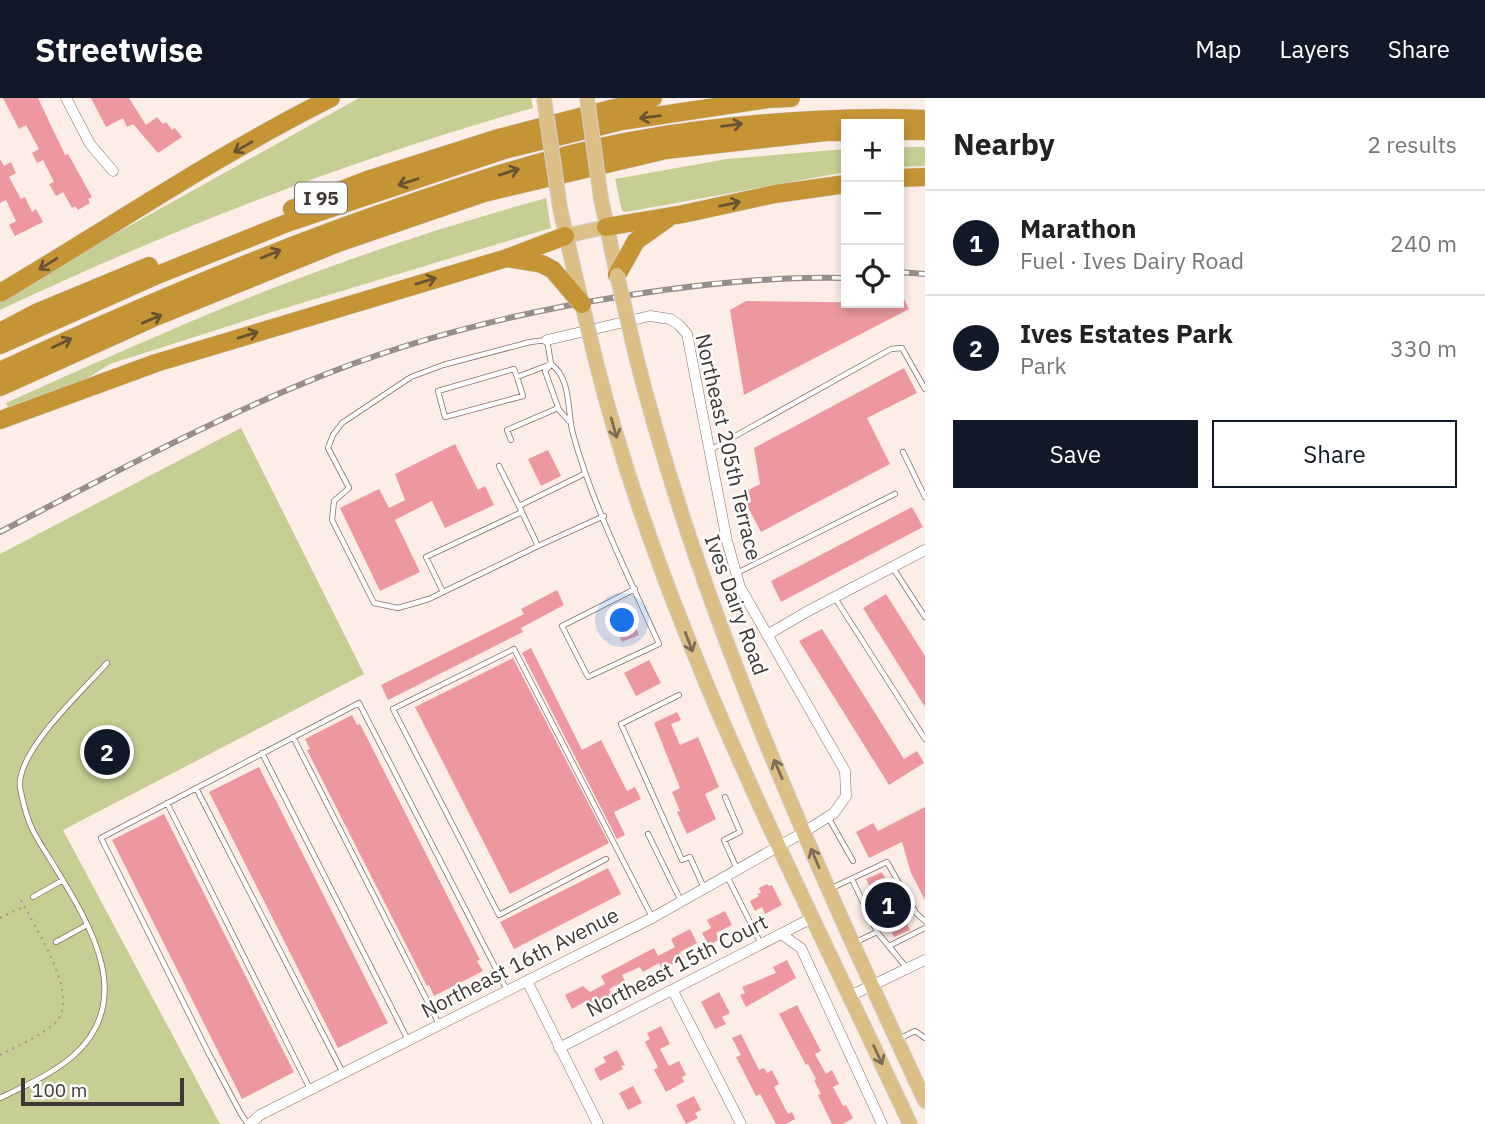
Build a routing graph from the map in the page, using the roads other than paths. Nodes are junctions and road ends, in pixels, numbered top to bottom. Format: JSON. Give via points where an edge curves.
{"nodes":[{"id":1,"x":66,"y":98,"type":"edge"},
{"id":2,"x":318,"y":98,"type":"edge"},
{"id":3,"x":331,"y":98,"type":"edge"},
{"id":4,"x":544,"y":98,"type":"edge"},
{"id":5,"x":587,"y":98,"type":"edge"},
{"id":6,"x":653,"y":98,"type":"edge"},
{"id":7,"x":791,"y":98,"type":"edge"},
{"id":8,"x":302,"y":113,"type":"junction"},
{"id":9,"x":925,"y":119,"type":"edge"},
{"id":10,"x":904,"y":131,"type":"edge"},
{"id":11,"x":925,"y":131,"type":"edge"},
{"id":12,"x":841,"y":132,"type":"edge"},
{"id":13,"x":113,"y":171,"type":"dead end"},
{"id":14,"x":925,"y":177,"type":"edge"},
{"id":15,"x":904,"y":178,"type":"edge"},
{"id":16,"x":841,"y":185,"type":"edge"},
{"id":17,"x":673,"y":215,"type":"junction"},
{"id":18,"x":606,"y":227,"type":"junction"},
{"id":19,"x":565,"y":236,"type":"junction"},
{"id":20,"x":507,"y":257,"type":"junction"},
{"id":21,"x":615,"y":267,"type":"junction"},
{"id":22,"x":0,"y":293,"type":"edge"},
{"id":23,"x":582,"y":304,"type":"junction"},
{"id":24,"x":0,"y":332,"type":"edge"},
{"id":25,"x":547,"y":340,"type":"junction"},
{"id":26,"x":0,"y":345,"type":"edge"},
{"id":27,"x":551,"y":364,"type":"junction"},
{"id":28,"x":0,"y":371,"type":"edge"},
{"id":29,"x":517,"y":377,"type":"junction"},
{"id":30,"x":0,"y":387,"type":"edge"},
{"id":31,"x":925,"y":389,"type":"edge"},
{"id":32,"x":558,"y":408,"type":"junction"},
{"id":33,"x":0,"y":420,"type":"edge"},
{"id":34,"x":569,"y":422,"type":"junction"},
{"id":35,"x":511,"y":440,"type":"dead end"},
{"id":36,"x":710,"y":450,"type":"junction"},
{"id":37,"x":903,"y":452,"type":"dead end"},
{"id":38,"x":499,"y":466,"type":"dead end"},
{"id":39,"x":584,"y":474,"type":"junction"},
{"id":40,"x":895,"y":494,"type":"dead end"},
{"id":41,"x":925,"y":497,"type":"edge"},
{"id":42,"x":521,"y":509,"type":"junction"},
{"id":43,"x":604,"y":516,"type":"junction"},
{"id":44,"x":538,"y":546,"type":"junction"},
{"id":45,"x":925,"y":550,"type":"edge"},
{"id":46,"x":892,"y":567,"type":"junction"},
{"id":47,"x":736,"y":573,"type":"junction"},
{"id":48,"x":635,"y":589,"type":"junction"},
{"id":49,"x":443,"y":592,"type":"junction"},
{"id":50,"x":834,"y":597,"type":"junction"},
{"id":51,"x":925,"y":617,"type":"edge"},
{"id":52,"x":767,"y":635,"type":"junction"},
{"id":53,"x":107,"y":663,"type":"dead end"},
{"id":54,"x":679,"y":695,"type":"dead end"},
{"id":55,"x":293,"y":737,"type":"junction"},
{"id":56,"x":925,"y":739,"type":"edge"},
{"id":57,"x":262,"y":753,"type":"junction"},
{"id":58,"x":196,"y":788,"type":"junction"},
{"id":59,"x":725,"y":797,"type":"dead end"},
{"id":60,"x":166,"y":803,"type":"junction"},
{"id":61,"x":828,"y":817,"type":"junction"},
{"id":62,"x":804,"y":832,"type":"junction"},
{"id":63,"x":648,"y":834,"type":"dead end"},
{"id":64,"x":779,"y":846,"type":"junction"},
{"id":65,"x":606,"y":859,"type":"dead end"},
{"id":66,"x":853,"y":861,"type":"dead end"},
{"id":67,"x":737,"y":869,"type":"junction"},
{"id":68,"x":727,"y":876,"type":"junction"},
{"id":69,"x":852,"y":879,"type":"junction"},
{"id":70,"x":63,"y":880,"type":"junction"},
{"id":71,"x":704,"y":888,"type":"junction"},
{"id":72,"x":828,"y":890,"type":"junction"},
{"id":73,"x":33,"y":897,"type":"dead end"},
{"id":74,"x":681,"y":902,"type":"junction"},
{"id":75,"x":652,"y":918,"type":"junction"},
{"id":76,"x":812,"y":918,"type":"junction"},
{"id":77,"x":925,"y":921,"type":"edge"},
{"id":78,"x":87,"y":925,"type":"junction"},
{"id":79,"x":925,"y":928,"type":"edge"},
{"id":80,"x":877,"y":932,"type":"junction"},
{"id":81,"x":781,"y":934,"type":"junction"},
{"id":82,"x":56,"y":942,"type":"dead end"},
{"id":83,"x":761,"y":944,"type":"junction"},
{"id":84,"x":852,"y":944,"type":"junction"},
{"id":85,"x":889,"y":946,"type":"junction"},
{"id":86,"x":925,"y":960,"type":"edge"},
{"id":87,"x":908,"y":968,"type":"junction"},
{"id":88,"x":527,"y":981,"type":"junction"},
{"id":89,"x":872,"y":986,"type":"junction"},
{"id":90,"x":507,"y":991,"type":"junction"},
{"id":91,"x":673,"y":991,"type":"junction"},
{"id":92,"x":850,"y":996,"type":"junction"},
{"id":93,"x":440,"y":1025,"type":"junction"},
{"id":94,"x":925,"y":1038,"type":"edge"},
{"id":95,"x":897,"y":1040,"type":"junction"},
{"id":96,"x":409,"y":1041,"type":"junction"},
{"id":97,"x":559,"y":1048,"type":"junction"},
{"id":98,"x":343,"y":1073,"type":"junction"},
{"id":99,"x":311,"y":1090,"type":"junction"},
{"id":100,"x":0,"y":1098,"type":"edge"},
{"id":101,"x":925,"y":1101,"type":"edge"},
{"id":102,"x":249,"y":1124,"type":"edge"},
{"id":103,"x":598,"y":1124,"type":"edge"},
{"id":104,"x":741,"y":1124,"type":"edge"},
{"id":105,"x":882,"y":1124,"type":"edge"},
{"id":106,"x":910,"y":1124,"type":"edge"}],
"edges":[{"from":1,"to":13,"type":"street","via":[[90,144]]},
{"from":2,"to":8,"type":"highway"},
{"from":3,"to":8,"type":"highway"},
{"from":4,"to":19,"type":"main road","bridge":true},
{"from":5,"to":18,"type":"main road","name":"Ives Dairy Road","bridge":true},
{"from":6,"to":24,"type":"highway","number":"I 95","via":[[495,139],[370,179],[158,262]]},
{"from":7,"to":26,"type":"highway","one_way":true,"via":[[622,121],[504,150],[287,223]]},
{"from":8,"to":22,"type":"highway","one_way":true},
{"from":28,"to":9,"type":"highway","one_way":true,"via":[[111,319],[312,238],[537,163],[634,140],[743,124]]},
{"from":10,"to":11,"type":"highway"},
{"from":30,"to":12,"type":"highway","number":"I 95","one_way":true,"via":[[326,248],[484,193],[666,150]]},
{"from":14,"to":15,"type":"highway"},
{"from":17,"to":16,"type":"highway","one_way":true},
{"from":17,"to":18,"type":"highway"},
{"from":17,"to":21,"type":"highway","via":[[636,241]]},
{"from":18,"to":19,"type":"main road"},
{"from":18,"to":21,"type":"main road","name":"Ives Dairy Road"},
{"from":19,"to":20,"type":"highway"},
{"from":19,"to":23,"type":"main road","bridge":true},
{"from":20,"to":23,"type":"highway","bridge":true,"via":[[553,270]]},
{"from":33,"to":20,"type":"highway","one_way":true,"via":[[146,366]]},
{"from":62,"to":21,"type":"main road","name":"Ives Dairy Road","one_way":true,"bridge":true,"via":[[703,581],[636,356]]},
{"from":23,"to":64,"type":"main road","one_way":true,"bridge":true,"via":[[623,460],[656,559],[708,691]]},
{"from":25,"to":27,"type":"lane"},
{"from":25,"to":36,"type":"street","name":"Northeast 205th Terrace","via":[[650,316],[679,325],[687,334]]},
{"from":25,"to":49,"type":"lane","via":[[423,371],[342,423],[333,435],[328,448],[349,488],[334,501],[332,520],[374,603],[398,608]]},
{"from":27,"to":29,"type":"lane"},
{"from":27,"to":32,"type":"lane","via":[[545,371]]},
{"from":27,"to":34,"type":"lane","via":[[558,369],[571,408]]},
{"from":29,"to":29,"type":"lane","via":[[514,369],[438,390],[445,417],[523,396]]},
{"from":31,"to":36,"type":"lane","via":[[902,348],[891,349]]},
{"from":32,"to":34,"type":"lane"},
{"from":32,"to":35,"type":"lane","via":[[507,430]]},
{"from":34,"to":39,"type":"lane"},
{"from":36,"to":47,"type":"street","name":"Northeast 205th Terrace"},
{"from":37,"to":41,"type":"lane"},
{"from":38,"to":42,"type":"lane"},
{"from":39,"to":42,"type":"lane"},
{"from":39,"to":43,"type":"lane"},
{"from":40,"to":47,"type":"lane"},
{"from":42,"to":44,"type":"lane"},
{"from":42,"to":49,"type":"lane","via":[[426,557]]},
{"from":43,"to":44,"type":"lane"},
{"from":43,"to":48,"type":"lane"},
{"from":44,"to":49,"type":"lane"},
{"from":45,"to":46,"type":"street"},
{"from":46,"to":50,"type":"street"},
{"from":46,"to":51,"type":"lane"},
{"from":47,"to":52,"type":"street","name":"Northeast 205th Terrace"},
{"from":48,"to":48,"type":"lane","via":[[659,644],[588,677],[562,626]]},
{"from":50,"to":52,"type":"street"},
{"from":50,"to":56,"type":"lane"},
{"from":52,"to":61,"type":"street","name":"Northeast 205th Terrace","via":[[845,771],[846,796]]},
{"from":53,"to":70,"type":"lane","via":[[32,748],[20,782],[27,822]]},
{"from":54,"to":71,"type":"lane","via":[[621,724],[682,860],[690,857]]},
{"from":55,"to":57,"type":"lane"},
{"from":55,"to":90,"type":"lane","via":[[359,703]]},
{"from":55,"to":93,"type":"lane"},
{"from":57,"to":58,"type":"lane"},
{"from":57,"to":96,"type":"lane"},
{"from":58,"to":60,"type":"lane"},
{"from":58,"to":98,"type":"lane"},
{"from":59,"to":67,"type":"lane","via":[[740,832],[724,840]]},
{"from":60,"to":99,"type":"lane"},
{"from":60,"to":102,"type":"lane","via":[[101,838]]},
{"from":61,"to":62,"type":"street","name":"Northeast 205th Terrace"},
{"from":61,"to":66,"type":"lane"},
{"from":62,"to":64,"type":"street","name":"Northeast 16th Avenue"},
{"from":72,"to":62,"type":"main road","name":"Ives Dairy Road","one_way":true},
{"from":63,"to":74,"type":"lane"},
{"from":64,"to":67,"type":"street","name":"Northeast 16th Avenue"},
{"from":64,"to":76,"type":"main road"},
{"from":65,"to":75,"type":"lane","via":[[499,915],[393,709],[514,649]]},
{"from":67,"to":68,"type":"street","name":"Northeast 16th Avenue"},
{"from":68,"to":71,"type":"street","name":"Northeast 16th Avenue"},
{"from":68,"to":83,"type":"lane"},
{"from":69,"to":72,"type":"lane"},
{"from":69,"to":77,"type":"lane","via":[[887,862]]},
{"from":69,"to":80,"type":"lane"},
{"from":70,"to":73,"type":"lane"},
{"from":70,"to":78,"type":"lane"},
{"from":71,"to":74,"type":"street","name":"Northeast 16th Avenue"},
{"from":72,"to":84,"type":"main road","name":"Ives Dairy Road"},
{"from":74,"to":75,"type":"street","name":"Northeast 16th Avenue"},
{"from":75,"to":88,"type":"street","name":"Northeast 16th Avenue"},
{"from":76,"to":81,"type":"street","name":"Northeast 15th Court"},
{"from":76,"to":92,"type":"main road"},
{"from":78,"to":82,"type":"lane"},
{"from":78,"to":100,"type":"lane","via":[[104,967],[106,989],[91,1034],[59,1067]]},
{"from":79,"to":85,"type":"lane"},
{"from":80,"to":84,"type":"lane"},
{"from":80,"to":85,"type":"lane"},
{"from":81,"to":83,"type":"street","name":"Northeast 15th Court"},
{"from":81,"to":105,"type":"street","via":[[801,948]]},
{"from":83,"to":91,"type":"street","name":"Northeast 15th Court"},
{"from":84,"to":89,"type":"main road","name":"Ives Dairy Road"},
{"from":85,"to":87,"type":"lane"},
{"from":86,"to":87,"type":"street"},
{"from":87,"to":89,"type":"street"},
{"from":88,"to":90,"type":"street","name":"Northeast 16th Avenue"},
{"from":88,"to":97,"type":"street"},
{"from":89,"to":92,"type":"street"},
{"from":89,"to":95,"type":"main road","name":"Ives Dairy Road"},
{"from":90,"to":93,"type":"street","name":"Northeast 16th Avenue"},
{"from":91,"to":97,"type":"street","name":"Northeast 15th Court"},
{"from":91,"to":104,"type":"street"},
{"from":92,"to":106,"type":"main road","one_way":true},
{"from":93,"to":96,"type":"street","name":"Northeast 16th Avenue"},
{"from":94,"to":95,"type":"lane","via":[[914,1031]]},
{"from":95,"to":101,"type":"main road","name":"Ives Dairy Road"},
{"from":96,"to":98,"type":"street","name":"Northeast 16th Avenue"},
{"from":97,"to":103,"type":"street"},
{"from":98,"to":99,"type":"street","name":"Northeast 16th Avenue"},
{"from":99,"to":102,"type":"street","name":"Northeast 16th Avenue"}]}
